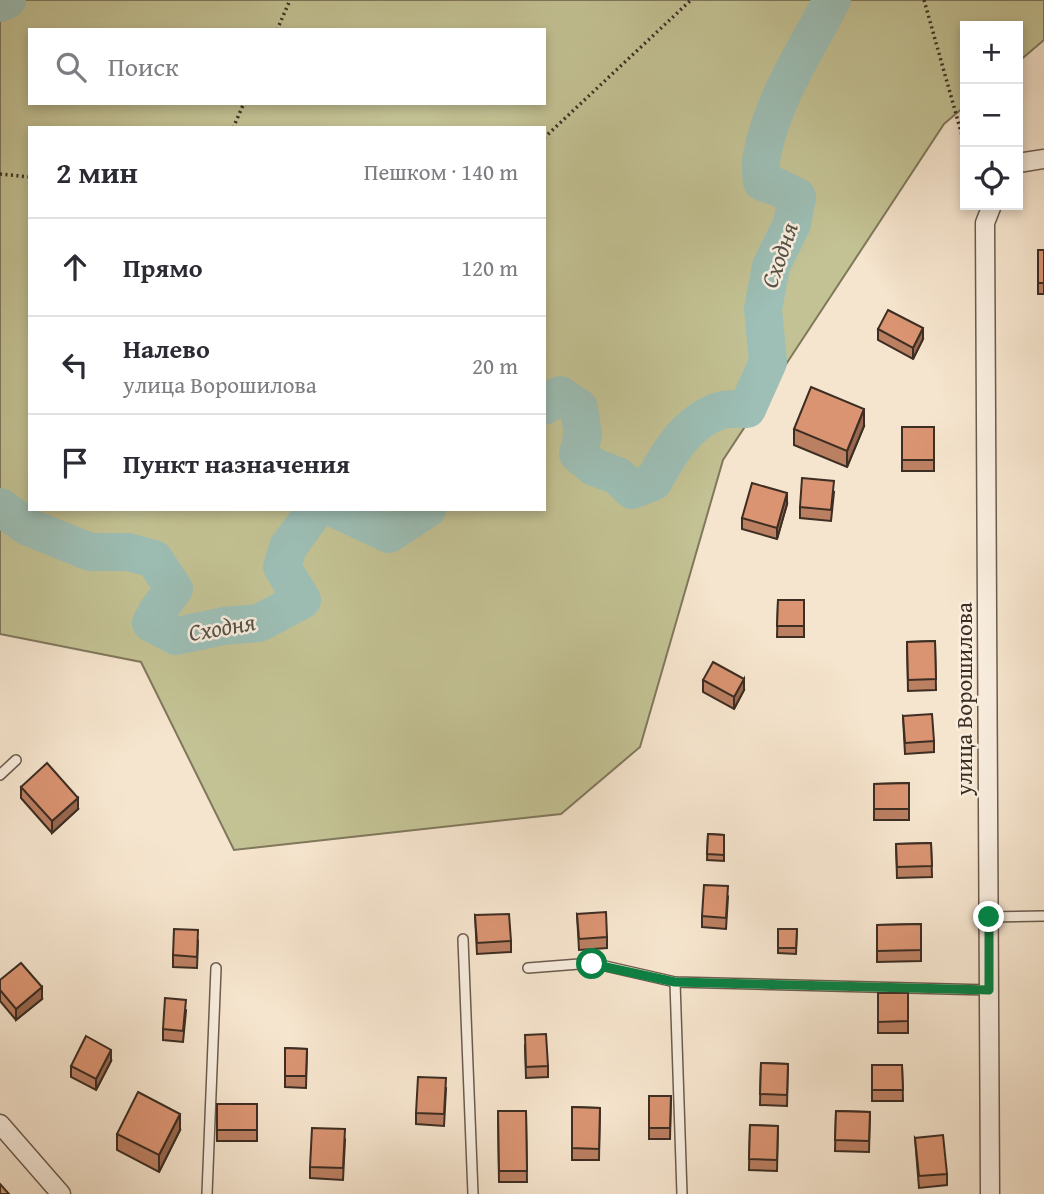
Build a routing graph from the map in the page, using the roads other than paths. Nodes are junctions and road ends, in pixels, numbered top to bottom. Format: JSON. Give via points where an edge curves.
{"nodes":[{"id":1,"x":1044,"y":159,"type":"edge"},
{"id":2,"x":1023,"y":162,"type":"edge"},
{"id":3,"x":990,"y":210,"type":"edge"},
{"id":4,"x":16,"y":760,"type":"dead end"},
{"id":5,"x":0,"y":775,"type":"edge"},
{"id":6,"x":1044,"y":916,"type":"edge"},
{"id":7,"x":989,"y":917,"type":"junction"},
{"id":8,"x":463,"y":939,"type":"dead end"},
{"id":9,"x":216,"y":968,"type":"dead end"},
{"id":10,"x":528,"y":968,"type":"dead end"},
{"id":11,"x":675,"y":982,"type":"junction"},
{"id":12,"x":989,"y":990,"type":"junction"},
{"id":13,"x":0,"y":1124,"type":"edge"},
{"id":14,"x":61,"y":1194,"type":"edge"},
{"id":15,"x":207,"y":1194,"type":"edge"},
{"id":16,"x":473,"y":1194,"type":"edge"},
{"id":17,"x":682,"y":1194,"type":"edge"},
{"id":18,"x":990,"y":1194,"type":"edge"}],
"edges":[{"from":1,"to":2,"type":"street"},
{"from":3,"to":7,"type":"street","name":"улица Ворошилова","via":[[985,223]]},
{"from":4,"to":5,"type":"lane"},
{"from":6,"to":7,"type":"lane"},
{"from":7,"to":12,"type":"street","name":"улица Ворошилова"},
{"from":8,"to":16,"type":"lane"},
{"from":9,"to":15,"type":"lane"},
{"from":10,"to":11,"type":"lane","via":[[592,964]]},
{"from":11,"to":12,"type":"lane"},
{"from":11,"to":17,"type":"lane"},
{"from":12,"to":18,"type":"street","name":"улица Ворошилова"},
{"from":13,"to":14,"type":"street"}]}
